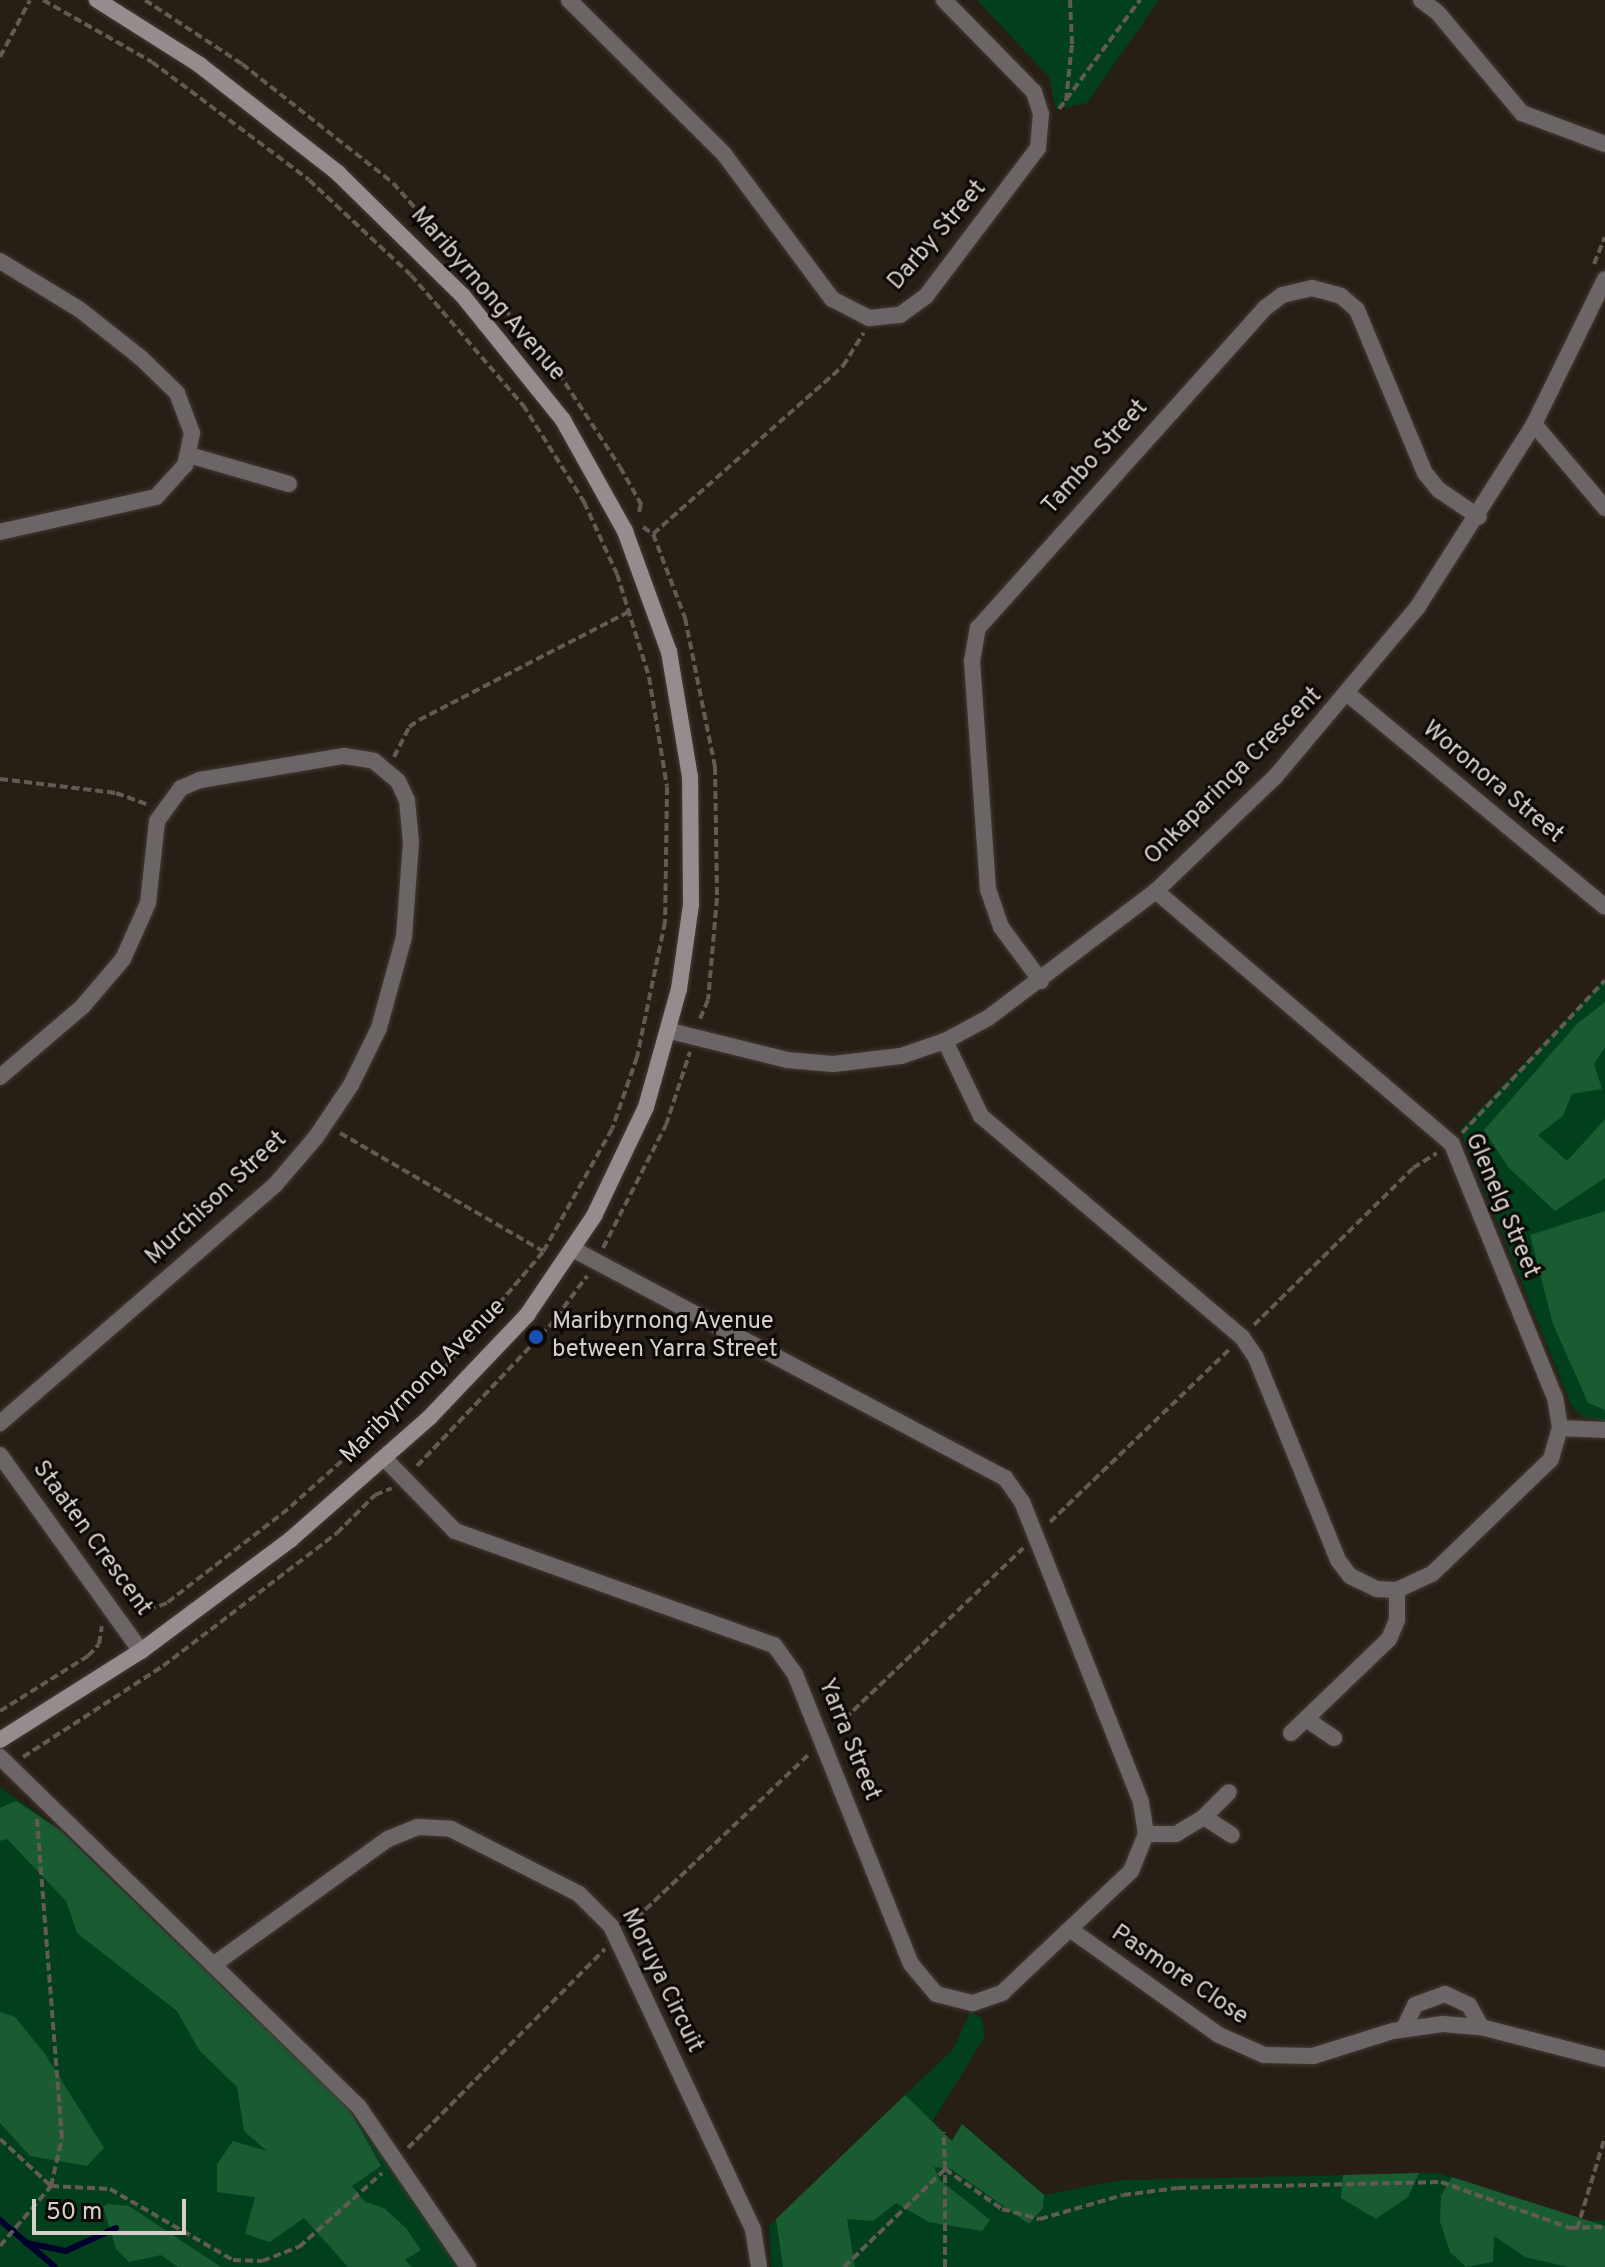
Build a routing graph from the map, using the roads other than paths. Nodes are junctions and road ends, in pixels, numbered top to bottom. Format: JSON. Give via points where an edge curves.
{"nodes":[{"id":1,"x":97,"y":0,"type":"edge"},
{"id":2,"x":569,"y":0,"type":"edge"},
{"id":3,"x":944,"y":0,"type":"edge"},
{"id":4,"x":1421,"y":0,"type":"edge"},
{"id":5,"x":1605,"y":144,"type":"edge"},
{"id":6,"x":0,"y":261,"type":"edge"},
{"id":7,"x":1597,"y":278,"type":"edge"},
{"id":8,"x":1534,"y":424,"type":"junction"},
{"id":9,"x":189,"y":455,"type":"junction"},
{"id":10,"x":289,"y":484,"type":"dead end"},
{"id":11,"x":1605,"y":508,"type":"edge"},
{"id":12,"x":1479,"y":517,"type":"junction"},
{"id":13,"x":0,"y":532,"type":"edge"},
{"id":14,"x":1349,"y":695,"type":"junction"},
{"id":15,"x":1156,"y":891,"type":"junction"},
{"id":16,"x":1605,"y":907,"type":"edge"},
{"id":17,"x":1041,"y":981,"type":"junction"},
{"id":18,"x":670,"y":1031,"type":"junction"},
{"id":19,"x":945,"y":1041,"type":"junction"},
{"id":20,"x":0,"y":1077,"type":"edge"},
{"id":21,"x":574,"y":1250,"type":"junction"},
{"id":22,"x":0,"y":1423,"type":"edge"},
{"id":23,"x":1560,"y":1428,"type":"junction"},
{"id":24,"x":1605,"y":1430,"type":"edge"},
{"id":25,"x":0,"y":1455,"type":"edge"},
{"id":26,"x":385,"y":1459,"type":"junction"},
{"id":27,"x":1397,"y":1590,"type":"junction"},
{"id":28,"x":141,"y":1651,"type":"junction"},
{"id":29,"x":1306,"y":1719,"type":"junction"},
{"id":30,"x":1291,"y":1733,"type":"dead end"},
{"id":31,"x":1334,"y":1738,"type":"dead end"},
{"id":32,"x":0,"y":1740,"type":"edge"},
{"id":33,"x":4,"y":1761,"type":"edge"},
{"id":34,"x":1229,"y":1792,"type":"dead end"},
{"id":35,"x":1204,"y":1817,"type":"junction"},
{"id":36,"x":1146,"y":1834,"type":"junction"},
{"id":37,"x":1232,"y":1835,"type":"dead end"},
{"id":38,"x":1071,"y":1930,"type":"junction"},
{"id":39,"x":213,"y":1965,"type":"junction"},
{"id":40,"x":1481,"y":2027,"type":"junction"},
{"id":41,"x":1404,"y":2028,"type":"junction"},
{"id":42,"x":1605,"y":2059,"type":"edge"},
{"id":43,"x":468,"y":2267,"type":"edge"},
{"id":44,"x":759,"y":2267,"type":"edge"}],
"edges":[{"from":1,"to":18,"type":"street","name":"Maribyrnong Avenue","via":[[248,99],[382,212],[529,374],[607,493],[656,611],[687,749],[693,820],[691,905]]},
{"from":2,"to":3,"type":"street","name":"Darby Street","via":[[724,154],[832,299],[869,318],[900,315],[926,296],[1038,148],[1041,114],[1020,74]]},
{"from":4,"to":5,"type":"street","via":[[1438,13],[1522,113]]},
{"from":6,"to":9,"type":"street","via":[[79,309],[170,384],[188,412]]},
{"from":7,"to":8,"type":"street","name":"Onkaparinga Crescent"},
{"from":8,"to":11,"type":"street"},
{"from":8,"to":12,"type":"street","name":"Onkaparinga Crescent"},
{"from":9,"to":10,"type":"street"},
{"from":9,"to":13,"type":"street","via":[[173,483],[146,501]]},
{"from":12,"to":14,"type":"street","name":"Onkaparinga Crescent"},
{"from":12,"to":17,"type":"street","name":"Tambo Street","via":[[1439,490],[1425,473],[1357,310],[1341,296],[1312,288],[1282,295],[1265,308],[978,628],[972,661],[988,890],[1001,927]]},
{"from":14,"to":15,"type":"street","name":"Onkaparinga Crescent","via":[[1266,787]]},
{"from":14,"to":16,"type":"street","name":"Woronora Street"},
{"from":15,"to":17,"type":"street","name":"Onkaparinga Crescent"},
{"from":15,"to":23,"type":"street","name":"Glenelg Street","via":[[1452,1144],[1555,1398]]},
{"from":17,"to":19,"type":"street","name":"Onkaparinga Crescent"},
{"from":18,"to":19,"type":"street","name":"Onkaparinga Crescent","via":[[787,1060],[833,1064],[890,1058]]},
{"from":18,"to":21,"type":"street","name":"Maribyrnong Avenue","via":[[630,1144]]},
{"from":19,"to":27,"type":"street","via":[[969,1097],[989,1124],[1242,1337],[1256,1358],[1338,1560],[1358,1582]]},
{"from":20,"to":22,"type":"street","name":"Murchison Street","via":[[91,999],[123,959],[148,903],[157,821],[173,795],[200,780],[354,756],[391,773],[407,800],[409,905],[398,967],[379,1028],[325,1125],[251,1206]]},
{"from":21,"to":26,"type":"street","name":"Maribyrnong Avenue","via":[[501,1345]]},
{"from":21,"to":36,"type":"street","via":[[998,1471],[1018,1493],[1141,1802]]},
{"from":23,"to":24,"type":"street"},
{"from":23,"to":27,"type":"street","via":[[1551,1459],[1537,1476],[1432,1574]]},
{"from":25,"to":28,"type":"street","name":"Staaten Crescent"},
{"from":26,"to":28,"type":"street","name":"Maribyrnong Avenue","via":[[290,1540]]},
{"from":26,"to":38,"type":"street","name":"Yarra Street","via":[[444,1524],[465,1536],[764,1638],[790,1663],[911,1964],[928,1988],[963,2003],[993,1998]]},
{"from":27,"to":29,"type":"street","via":[[1397,1620],[1389,1639]]},
{"from":28,"to":32,"type":"street","name":"Maribyrnong Avenue"},
{"from":29,"to":30,"type":"street"},
{"from":29,"to":31,"type":"street"},
{"from":33,"to":39,"type":"street"},
{"from":34,"to":35,"type":"street"},
{"from":35,"to":36,"type":"street","via":[[1176,1834]]},
{"from":35,"to":37,"type":"street"},
{"from":36,"to":38,"type":"street","name":"Yarra Street","via":[[1131,1871]]},
{"from":38,"to":41,"type":"street","name":"Pasmore Close","via":[[1248,2050],[1280,2057],[1313,2056]]},
{"from":39,"to":43,"type":"street","via":[[359,2107]]},
{"from":39,"to":44,"type":"street","name":"Moruya Circuit","via":[[388,1839],[429,1826],[461,1833],[579,1894],[605,1916],[616,1938],[753,2229]]},
{"from":40,"to":41,"type":"street","name":"Pasmore Close"},
{"from":40,"to":41,"type":"street","via":[[1469,2005],[1445,1994],[1415,2005]]},
{"from":40,"to":42,"type":"street","name":"Pasmore Close"}]}
